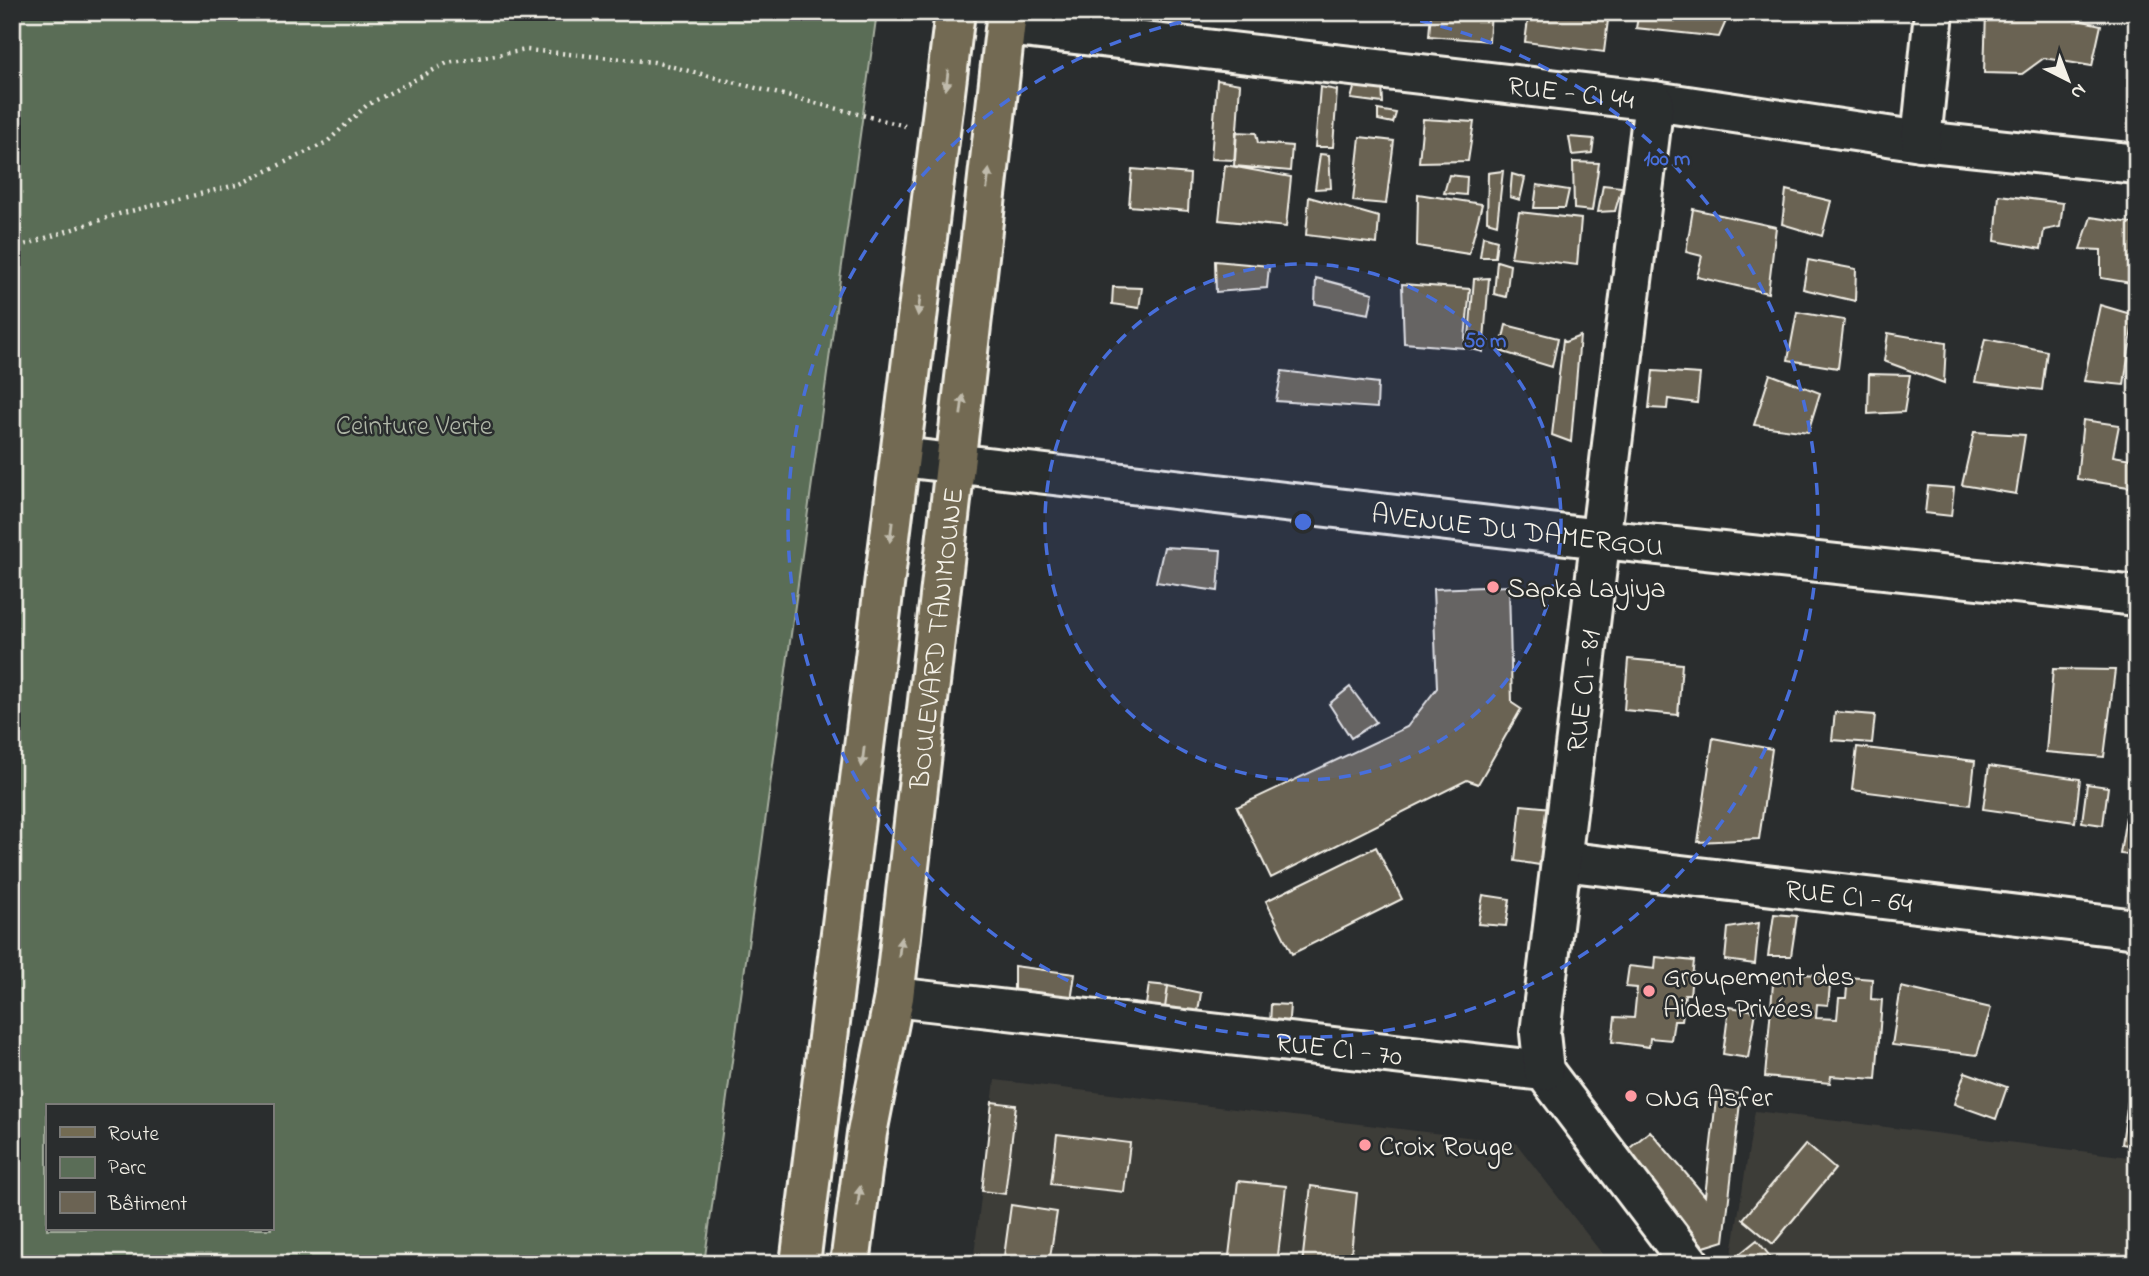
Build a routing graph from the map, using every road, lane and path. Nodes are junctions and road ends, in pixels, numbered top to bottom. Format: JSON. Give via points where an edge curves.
{"nodes":[{"id":1,"x":955,"y":12,"type":"edge"},
{"id":2,"x":1934,"y":12,"type":"edge"},
{"id":3,"x":1007,"y":19,"type":"edge"},
{"id":4,"x":1654,"y":102,"type":"junction"},
{"id":5,"x":940,"y":135,"type":"junction"},
{"id":6,"x":1921,"y":141,"type":"junction"},
{"id":7,"x":2137,"y":164,"type":"edge"},
{"id":8,"x":12,"y":248,"type":"edge"},
{"id":9,"x":901,"y":457,"type":"junction"},
{"id":10,"x":956,"y":463,"type":"junction"},
{"id":11,"x":1601,"y":539,"type":"junction"},
{"id":12,"x":2137,"y":596,"type":"edge"},
{"id":13,"x":1562,"y":862,"type":"junction"},
{"id":14,"x":2137,"y":929,"type":"edge"},
{"id":15,"x":894,"y":997,"type":"junction"},
{"id":16,"x":1544,"y":1071,"type":"junction"},
{"id":17,"x":800,"y":1264,"type":"edge"},
{"id":18,"x":850,"y":1264,"type":"edge"},
{"id":19,"x":1689,"y":1264,"type":"edge"}],
"edges":[{"from":1,"to":5,"type":"main road","name":"BOULEVARD TANIMOUNE","one_way":true},
{"from":2,"to":6,"type":"street"},
{"from":3,"to":4,"type":"street","name":"RUE - CI 44"},
{"from":10,"to":3,"type":"main road","name":"BOULEVARD TANIMOUNE","one_way":true},
{"from":4,"to":6,"type":"street","name":"RUE - CI 44"},
{"from":4,"to":11,"type":"street","name":"RUE CI - 81"},
{"from":5,"to":8,"type":"path","via":[[654,62],[527,50],[447,63],[367,105],[327,142],[240,184],[119,214]]},
{"from":5,"to":9,"type":"main road","name":"BOULEVARD TANIMOUNE","one_way":true},
{"from":6,"to":7,"type":"street","name":"RUE - CI 44"},
{"from":9,"to":10,"type":"street","name":"AVENUE DU DAMERGOU"},
{"from":9,"to":17,"type":"main road","name":"BOULEVARD TANIMOUNE","one_way":true},
{"from":10,"to":11,"type":"street","name":"AVENUE DU DAMERGOU"},
{"from":15,"to":10,"type":"main road","name":"BOULEVARD TANIMOUNE","one_way":true},
{"from":11,"to":12,"type":"street","name":"AVENUE DU DAMERGOU"},
{"from":11,"to":13,"type":"street","name":"RUE CI - 81"},
{"from":13,"to":14,"type":"street","name":"RUE CI - 64"},
{"from":13,"to":16,"type":"street","name":"RUE CI - 81","via":[[1540,1034]]},
{"from":15,"to":16,"type":"street","name":"RUE CI - 70"},
{"from":18,"to":15,"type":"main road","name":"BOULEVARD TANIMOUNE","one_way":true,"via":[[867,1133]]},
{"from":16,"to":19,"type":"street"}]}
